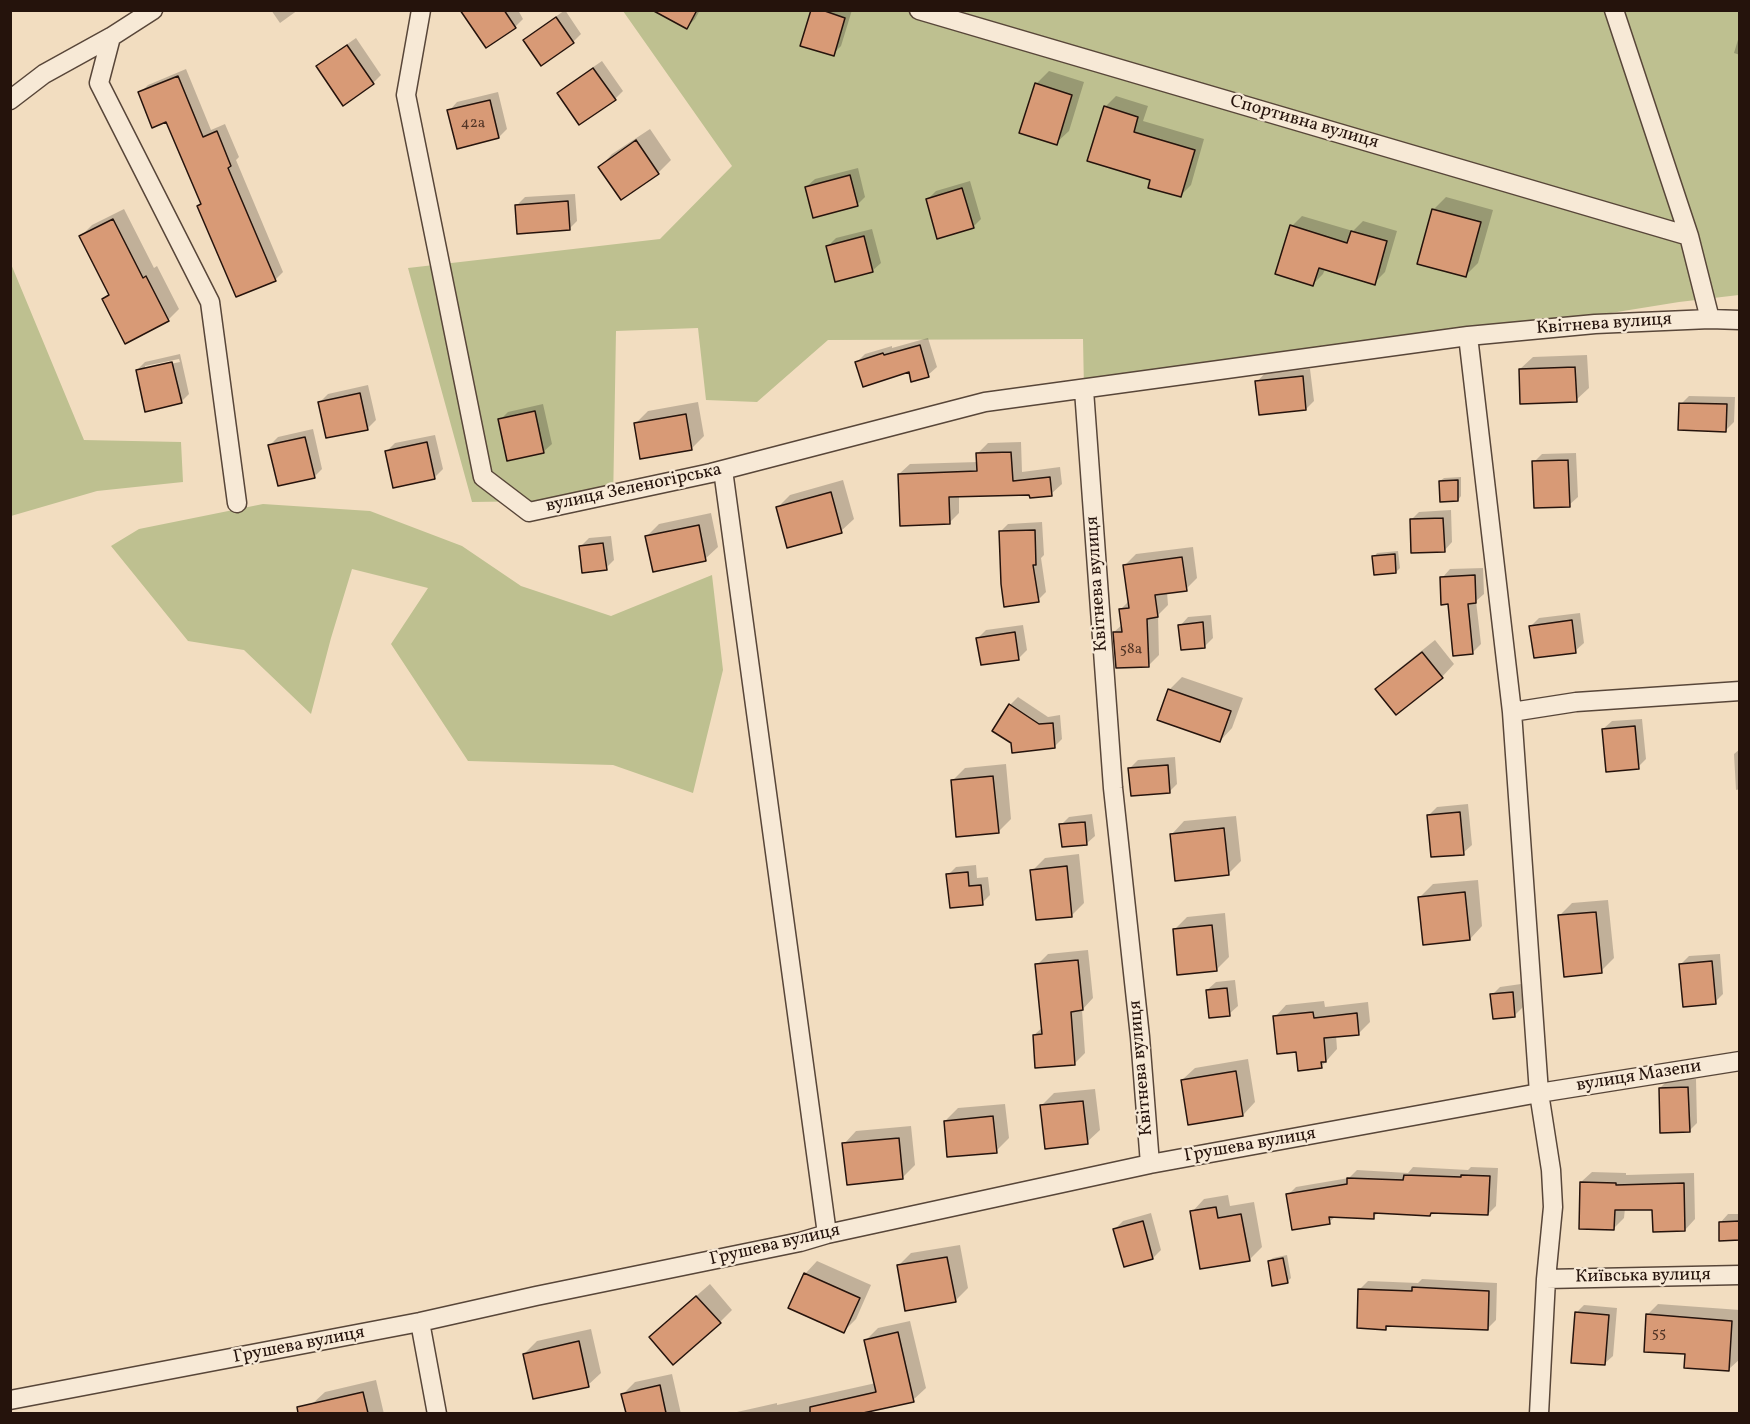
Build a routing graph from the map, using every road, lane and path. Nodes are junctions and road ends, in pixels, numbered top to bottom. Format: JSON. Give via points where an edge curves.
{"nodes":[{"id":1,"x":153,"y":10,"type":"edge"},
{"id":2,"x":421,"y":10,"type":"edge"},
{"id":3,"x":919,"y":10,"type":"edge"},
{"id":4,"x":1614,"y":10,"type":"edge"},
{"id":5,"x":111,"y":37,"type":"junction"},
{"id":6,"x":10,"y":100,"type":"edge"},
{"id":7,"x":1689,"y":236,"type":"junction"},
{"id":8,"x":1710,"y":319,"type":"junction"},
{"id":9,"x":1740,"y":320,"type":"edge"},
{"id":10,"x":1468,"y":336,"type":"junction"},
{"id":11,"x":1083,"y":390,"type":"junction"},
{"id":12,"x":723,"y":470,"type":"junction"},
{"id":13,"x":237,"y":503,"type":"dead end"},
{"id":14,"x":1740,"y":692,"type":"edge"},
{"id":15,"x":1512,"y":712,"type":"junction"},
{"id":16,"x":1740,"y":1061,"type":"edge"},
{"id":17,"x":1539,"y":1093,"type":"junction"},
{"id":18,"x":1150,"y":1164,"type":"junction"},
{"id":19,"x":827,"y":1234,"type":"junction"},
{"id":20,"x":1740,"y":1275,"type":"edge"},
{"id":21,"x":1546,"y":1279,"type":"junction"},
{"id":22,"x":420,"y":1322,"type":"junction"},
{"id":23,"x":10,"y":1400,"type":"edge"},
{"id":24,"x":437,"y":1413,"type":"edge"},
{"id":25,"x":1539,"y":1413,"type":"edge"}],
"edges":[{"from":1,"to":5,"type":"street"},
{"from":2,"to":12,"type":"street","name":"вулиця Зеленогірська","via":[[406,94],[483,477],[529,512]]},
{"from":3,"to":7,"type":"street","name":"Спортивна вулиця"},
{"from":4,"to":7,"type":"street"},
{"from":5,"to":6,"type":"street","via":[[44,74]]},
{"from":5,"to":13,"type":"street","via":[[99,83],[210,302]]},
{"from":7,"to":8,"type":"street"},
{"from":8,"to":9,"type":"street","name":"Квітнева вулиця"},
{"from":8,"to":10,"type":"street","name":"Квітнева вулиця","via":[[1595,324]]},
{"from":10,"to":11,"type":"street","name":"Квітнева вулиця"},
{"from":10,"to":15,"type":"street"},
{"from":11,"to":12,"type":"street","name":"вулиця Зеленогірська","via":[[985,402]]},
{"from":11,"to":18,"type":"street","name":"Квітнева вулиця","via":[[1113,788]]},
{"from":12,"to":19,"type":"street"},
{"from":14,"to":15,"type":"street","via":[[1576,702]]},
{"from":15,"to":17,"type":"street"},
{"from":16,"to":17,"type":"street","name":"вулиця Мазепи"},
{"from":17,"to":18,"type":"street","name":"Грушева вулиця"},
{"from":17,"to":21,"type":"street","via":[[1551,1170]]},
{"from":18,"to":19,"type":"street","name":"Грушева вулиця"},
{"from":19,"to":22,"type":"street","name":"Грушева вулиця"},
{"from":20,"to":21,"type":"street","name":"Київська вулиця"},
{"from":21,"to":25,"type":"street"},
{"from":22,"to":23,"type":"street","name":"Грушева вулиця"},
{"from":22,"to":24,"type":"street"}]}
